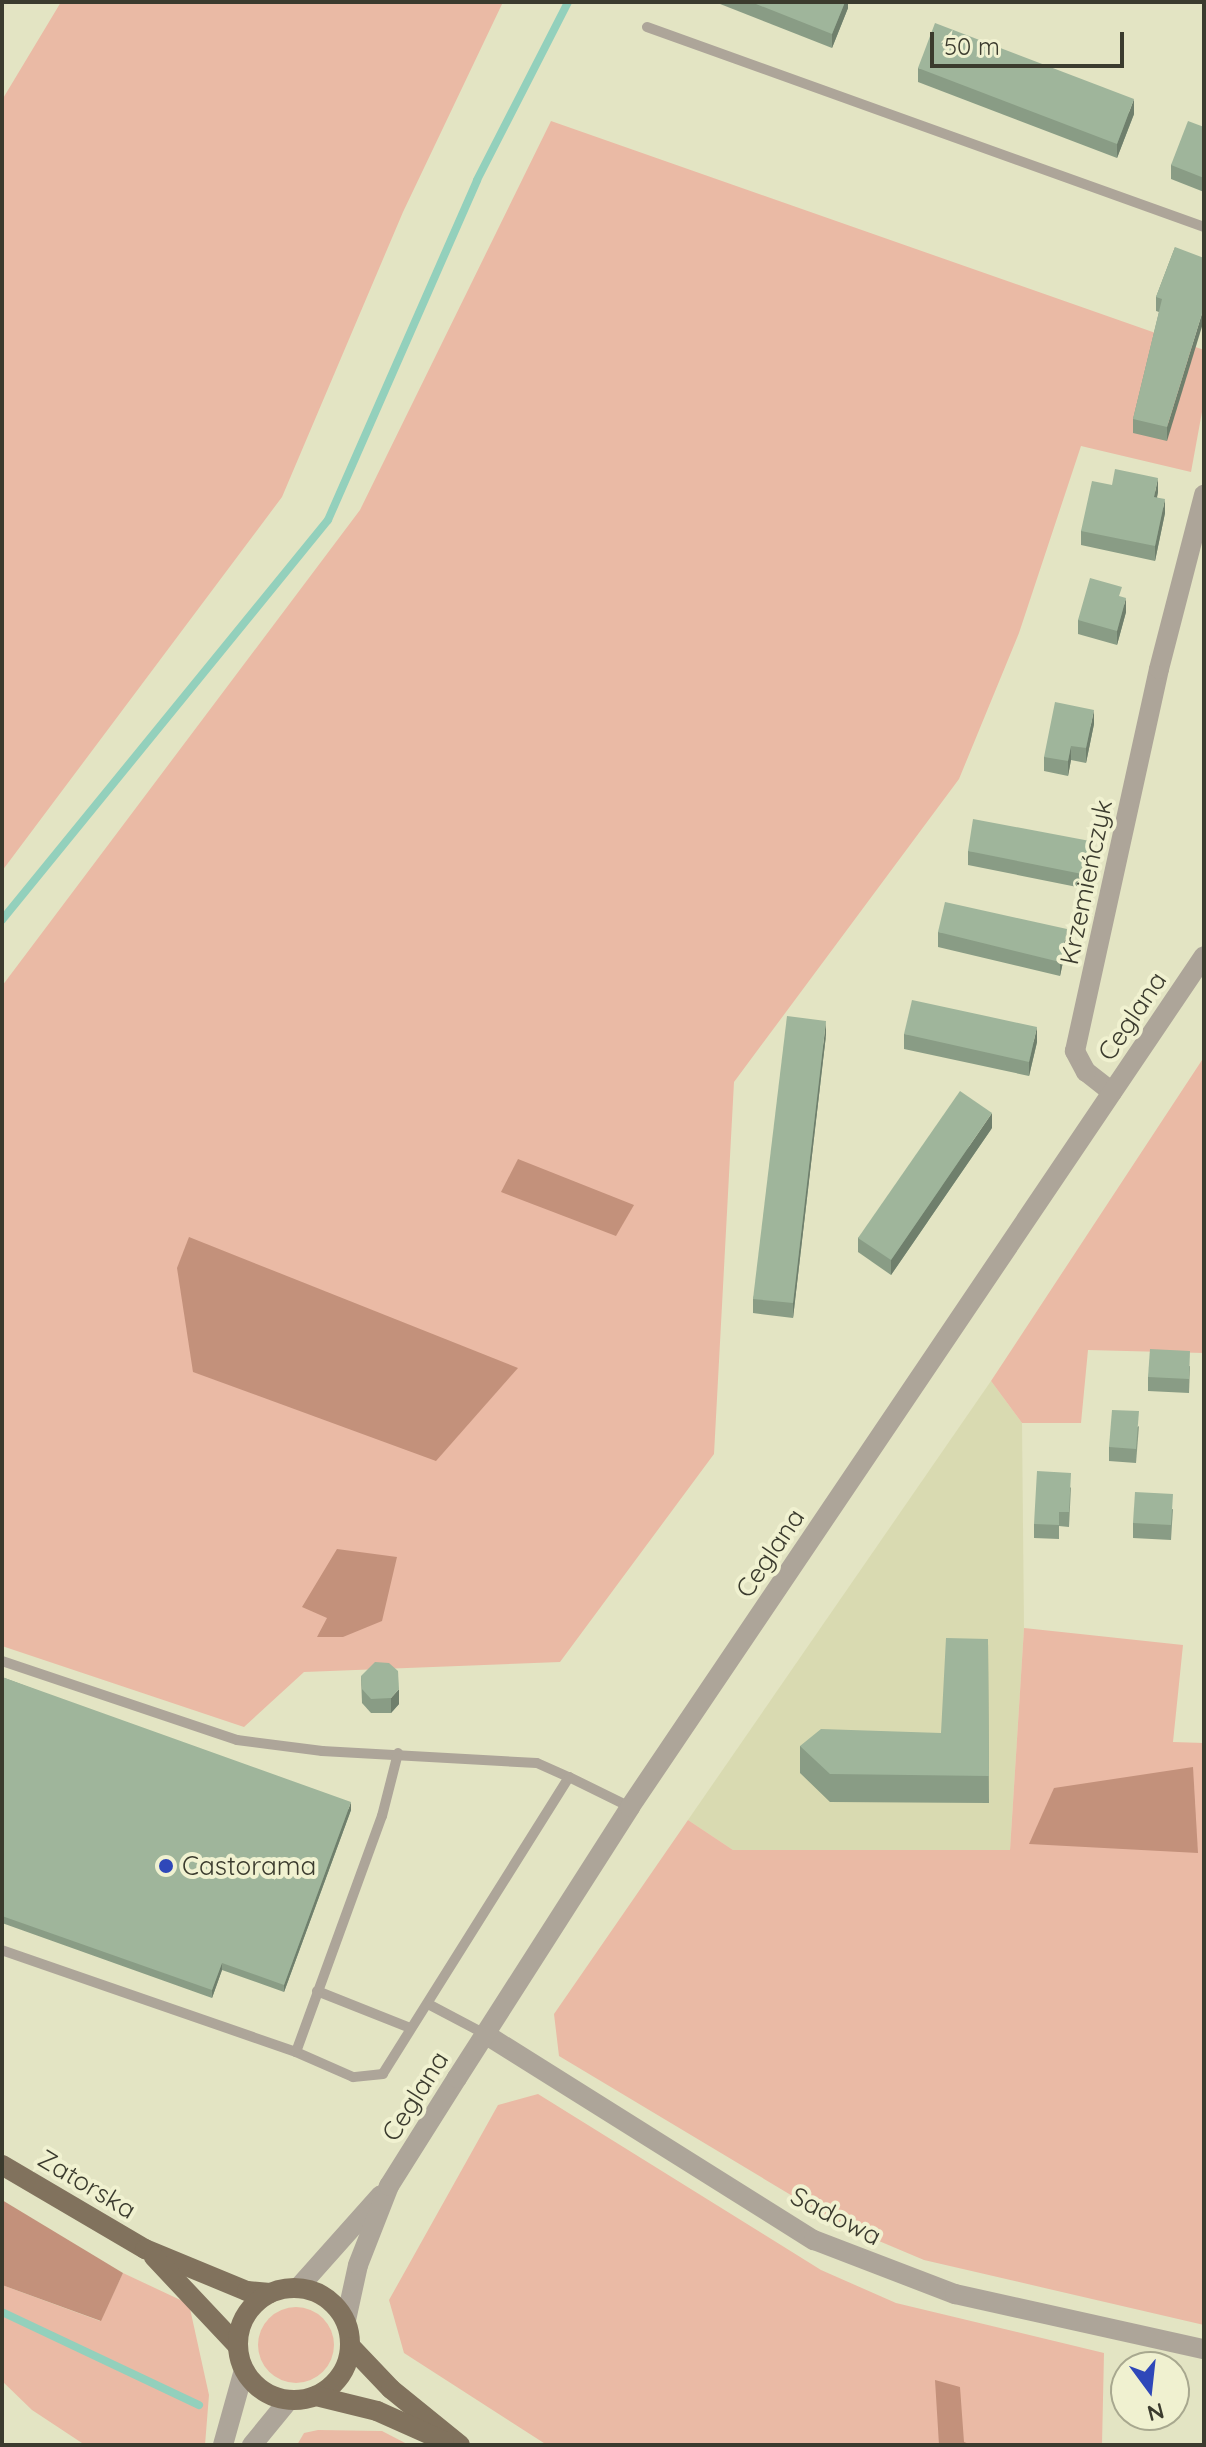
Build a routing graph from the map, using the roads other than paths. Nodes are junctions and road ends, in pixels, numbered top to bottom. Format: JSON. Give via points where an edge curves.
{"nodes":[{"id":1,"x":647,"y":27,"type":"dead end"},
{"id":2,"x":1204,"y":227,"type":"edge"},
{"id":3,"x":1204,"y":495,"type":"edge"},
{"id":4,"x":1204,"y":956,"type":"edge"},
{"id":5,"x":1112,"y":1092,"type":"junction"},
{"id":6,"x":2,"y":1661,"type":"edge"},
{"id":7,"x":398,"y":1753,"type":"junction"},
{"id":8,"x":569,"y":1777,"type":"junction"},
{"id":9,"x":630,"y":1807,"type":"junction"},
{"id":10,"x":2,"y":1950,"type":"edge"},
{"id":11,"x":317,"y":1991,"type":"junction"},
{"id":12,"x":430,"y":2005,"type":"junction"},
{"id":13,"x":410,"y":2028,"type":"junction"},
{"id":14,"x":485,"y":2034,"type":"junction"},
{"id":15,"x":296,"y":2052,"type":"junction"},
{"id":16,"x":2,"y":2165,"type":"edge"},
{"id":17,"x":389,"y":2186,"type":"junction"},
{"id":18,"x":145,"y":2249,"type":"junction"},
{"id":19,"x":299,"y":2287,"type":"junction"},
{"id":20,"x":270,"y":2293,"type":"junction"},
{"id":21,"x":346,"y":2320,"type":"junction"},
{"id":22,"x":238,"y":2346,"type":"junction"},
{"id":23,"x":351,"y":2347,"type":"junction"},
{"id":24,"x":1204,"y":2349,"type":"edge"},
{"id":25,"x":244,"y":2370,"type":"junction"},
{"id":26,"x":316,"y":2396,"type":"junction"},
{"id":27,"x":289,"y":2400,"type":"junction"},
{"id":28,"x":223,"y":2445,"type":"edge"},
{"id":29,"x":252,"y":2445,"type":"edge"},
{"id":30,"x":451,"y":2445,"type":"edge"},
{"id":31,"x":460,"y":2445,"type":"edge"}],
"edges":[{"from":1,"to":2,"type":"lane"},
{"from":3,"to":5,"type":"street","name":"Krzemieńczyk","via":[[1159,669],[1075,1051],[1086,1072]]},
{"from":4,"to":5,"type":"street","name":"Ceglana"},
{"from":5,"to":9,"type":"street","name":"Ceglana"},
{"from":6,"to":7,"type":"lane","via":[[237,1740],[322,1751]]},
{"from":7,"to":8,"type":"lane","via":[[537,1763]]},
{"from":7,"to":11,"type":"lane","via":[[382,1816]]},
{"from":8,"to":9,"type":"lane"},
{"from":8,"to":12,"type":"lane","via":[[443,1972]]},
{"from":9,"to":14,"type":"street","name":"Ceglana"},
{"from":10,"to":15,"type":"lane"},
{"from":11,"to":13,"type":"lane"},
{"from":11,"to":15,"type":"lane"},
{"from":12,"to":13,"type":"lane"},
{"from":12,"to":14,"type":"lane"},
{"from":13,"to":15,"type":"lane","via":[[383,2074],[353,2077]]},
{"from":14,"to":17,"type":"street","name":"Ceglana"},
{"from":14,"to":24,"type":"street","name":"Sadowa","via":[[814,2240],[955,2294]]},
{"from":16,"to":18,"type":"main road","name":"Zatorska"},
{"from":17,"to":19,"type":"street","name":"Ceglana"},
{"from":17,"to":21,"type":"street","name":"Ceglana","via":[[358,2265]]},
{"from":18,"to":20,"type":"main road","name":"Zatorska","via":[[247,2291]]},
{"from":18,"to":22,"type":"main road","name":"Zatorska"},
{"from":19,"to":20,"type":"main road"},
{"from":19,"to":21,"type":"main road","via":[[327,2297]]},
{"from":20,"to":22,"type":"main road","via":[[246,2315]]},
{"from":21,"to":23,"type":"main road"},
{"from":22,"to":25,"type":"main road"},
{"from":23,"to":26,"type":"main road","via":[[341,2376]]},
{"from":23,"to":31,"type":"main road","via":[[391,2389]]},
{"from":25,"to":27,"type":"main road","via":[[271,2396]]},
{"from":25,"to":28,"type":"street"},
{"from":26,"to":27,"type":"main road"},
{"from":26,"to":30,"type":"main road","via":[[377,2411]]},
{"from":27,"to":29,"type":"street"}]}
